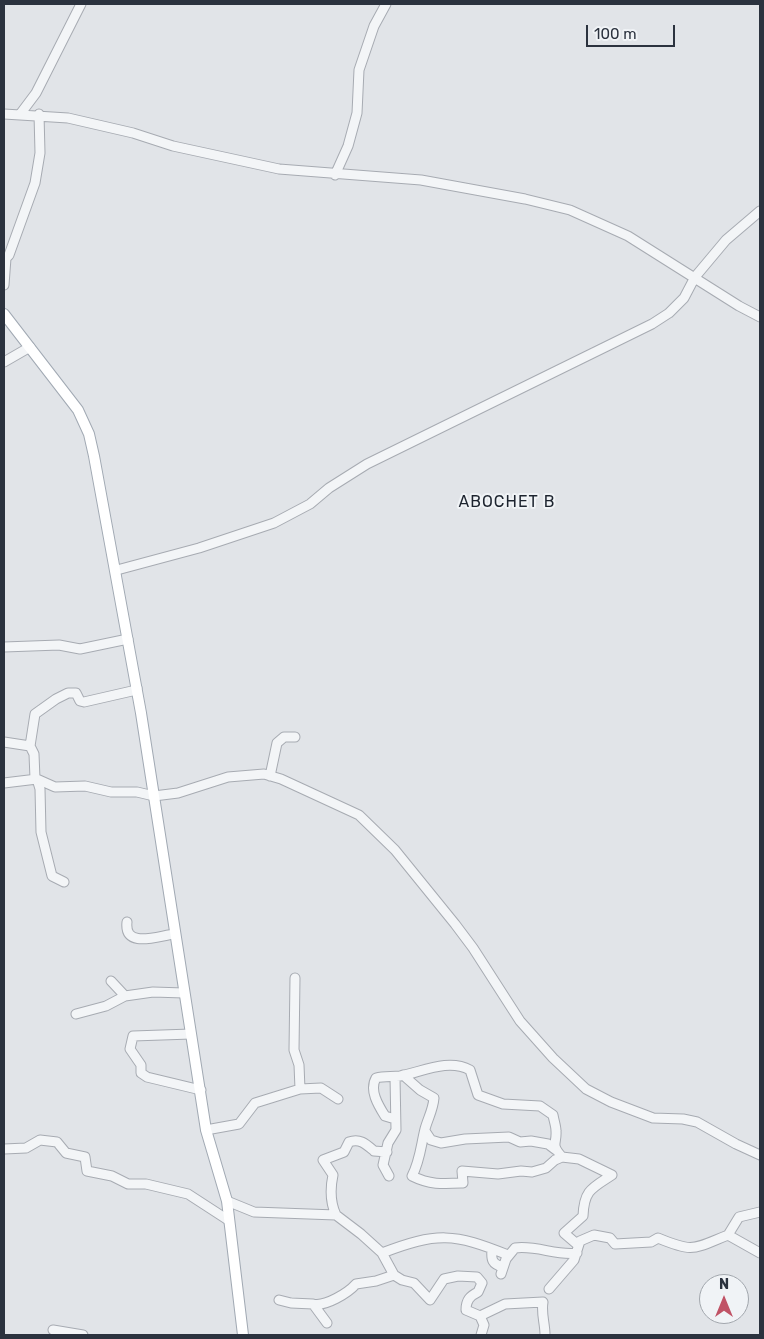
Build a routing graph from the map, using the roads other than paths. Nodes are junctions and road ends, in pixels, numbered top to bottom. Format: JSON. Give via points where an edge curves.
{"nodes":[{"id":1,"x":81,"y":4,"type":"edge"},
{"id":2,"x":386,"y":4,"type":"edge"},
{"id":3,"x":21,"y":113,"type":"junction"},
{"id":4,"x":4,"y":114,"type":"edge"},
{"id":5,"x":39,"y":114,"type":"junction"},
{"id":6,"x":334,"y":175,"type":"junction"},
{"id":7,"x":760,"y":211,"type":"edge"},
{"id":8,"x":696,"y":277,"type":"junction"},
{"id":9,"x":4,"y":284,"type":"edge"},
{"id":10,"x":4,"y":314,"type":"edge"},
{"id":11,"x":760,"y":317,"type":"edge"},
{"id":12,"x":30,"y":346,"type":"junction"},
{"id":13,"x":4,"y":362,"type":"edge"},
{"id":14,"x":117,"y":570,"type":"junction"},
{"id":15,"x":128,"y":639,"type":"junction"},
{"id":16,"x":4,"y":647,"type":"edge"},
{"id":17,"x":137,"y":688,"type":"junction"},
{"id":18,"x":295,"y":737,"type":"dead end"},
{"id":19,"x":4,"y":742,"type":"edge"},
{"id":20,"x":30,"y":746,"type":"junction"},
{"id":21,"x":270,"y":776,"type":"junction"},
{"id":22,"x":36,"y":779,"type":"junction"},
{"id":23,"x":4,"y":783,"type":"edge"},
{"id":24,"x":154,"y":796,"type":"junction"},
{"id":25,"x":64,"y":882,"type":"dead end"},
{"id":26,"x":127,"y":922,"type":"dead end"},
{"id":27,"x":175,"y":934,"type":"junction"},
{"id":28,"x":295,"y":978,"type":"dead end"},
{"id":29,"x":111,"y":981,"type":"dead end"},
{"id":30,"x":184,"y":993,"type":"junction"},
{"id":31,"x":125,"y":996,"type":"junction"},
{"id":32,"x":76,"y":1014,"type":"dead end"},
{"id":33,"x":191,"y":1034,"type":"junction"},
{"id":34,"x":399,"y":1076,"type":"junction"},
{"id":35,"x":300,"y":1088,"type":"junction"},
{"id":36,"x":200,"y":1090,"type":"junction"},
{"id":37,"x":338,"y":1099,"type":"dead end"},
{"id":38,"x":395,"y":1119,"type":"junction"},
{"id":39,"x":206,"y":1130,"type":"junction"},
{"id":40,"x":425,"y":1131,"type":"junction"},
{"id":41,"x":4,"y":1149,"type":"edge"},
{"id":42,"x":387,"y":1152,"type":"junction"},
{"id":43,"x":559,"y":1153,"type":"junction"},
{"id":44,"x":760,"y":1155,"type":"edge"},
{"id":45,"x":389,"y":1176,"type":"dead end"},
{"id":46,"x":227,"y":1201,"type":"junction"},
{"id":47,"x":760,"y":1212,"type":"edge"},
{"id":48,"x":336,"y":1215,"type":"junction"},
{"id":49,"x":228,"y":1220,"type":"junction"},
{"id":50,"x":728,"y":1234,"type":"junction"},
{"id":51,"x":492,"y":1249,"type":"junction"},
{"id":52,"x":577,"y":1249,"type":"junction"},
{"id":53,"x":760,"y":1253,"type":"edge"},
{"id":54,"x":382,"y":1254,"type":"junction"},
{"id":55,"x":508,"y":1256,"type":"junction"},
{"id":56,"x":394,"y":1275,"type":"junction"},
{"id":57,"x":549,"y":1289,"type":"dead end"},
{"id":58,"x":279,"y":1300,"type":"dead end"},
{"id":59,"x":313,"y":1304,"type":"junction"},
{"id":60,"x":480,"y":1316,"type":"junction"},
{"id":61,"x":327,"y":1323,"type":"dead end"},
{"id":62,"x":53,"y":1330,"type":"dead end"},
{"id":63,"x":83,"y":1335,"type":"edge"},
{"id":64,"x":243,"y":1335,"type":"edge"},
{"id":65,"x":481,"y":1335,"type":"edge"},
{"id":66,"x":545,"y":1335,"type":"edge"}],
"edges":[{"from":1,"to":3,"type":"street","via":[[36,93]]},
{"from":2,"to":6,"type":"street","via":[[374,26],[359,70],[357,113],[348,146]]},
{"from":3,"to":4,"type":"street"},
{"from":3,"to":5,"type":"street"},
{"from":5,"to":6,"type":"street","via":[[114,128],[173,146],[279,169]]},
{"from":5,"to":9,"type":"street","via":[[40,154],[35,183],[6,258]]},
{"from":6,"to":8,"type":"street","via":[[421,180],[570,210],[628,236]]},
{"from":7,"to":8,"type":"street","via":[[726,240]]},
{"from":8,"to":11,"type":"street"},
{"from":8,"to":14,"type":"street","via":[[684,298],[652,324],[367,464],[295,513],[212,544]]},
{"from":10,"to":12,"type":"main road"},
{"from":12,"to":13,"type":"street"},
{"from":12,"to":14,"type":"main road","via":[[84,421]]},
{"from":14,"to":15,"type":"main road"},
{"from":15,"to":16,"type":"street","via":[[80,649],[59,645]]},
{"from":15,"to":17,"type":"main road"},
{"from":17,"to":20,"type":"street","via":[[84,702],[76,692],[56,699],[35,714]]},
{"from":17,"to":24,"type":"main road"},
{"from":18,"to":21,"type":"street","via":[[284,737],[277,743]]},
{"from":19,"to":20,"type":"street"},
{"from":20,"to":22,"type":"street","via":[[34,754]]},
{"from":21,"to":24,"type":"street","via":[[242,775],[178,794]]},
{"from":21,"to":44,"type":"street","via":[[359,815],[379,833],[473,948],[520,1020],[552,1058],[586,1090],[653,1118],[698,1122]]},
{"from":22,"to":23,"type":"street"},
{"from":22,"to":24,"type":"street","via":[[55,787],[85,786]]},
{"from":22,"to":25,"type":"street","via":[[40,789],[41,832],[52,876]]},
{"from":24,"to":27,"type":"main road"},
{"from":26,"to":27,"type":"street","via":[[126,929],[137,940]]},
{"from":27,"to":30,"type":"main road"},
{"from":28,"to":35,"type":"street","via":[[294,1050],[299,1065]]},
{"from":29,"to":31,"type":"street"},
{"from":30,"to":31,"type":"street","via":[[154,992]]},
{"from":30,"to":33,"type":"main road"},
{"from":31,"to":32,"type":"street","via":[[106,1006]]},
{"from":33,"to":36,"type":"main road"},
{"from":33,"to":36,"type":"street","via":[[133,1036],[130,1049],[141,1065],[141,1073]]},
{"from":34,"to":38,"type":"street"},
{"from":34,"to":38,"type":"street","via":[[378,1077],[374,1084],[374,1096],[385,1116]]},
{"from":34,"to":40,"type":"street","via":[[434,1098],[434,1110]]},
{"from":34,"to":43,"type":"street","via":[[460,1065],[470,1070],[478,1095],[503,1104],[540,1106],[553,1115],[556,1132],[553,1141]]},
{"from":35,"to":37,"type":"street","via":[[321,1088]]},
{"from":35,"to":39,"type":"street","via":[[254,1103],[239,1124]]},
{"from":36,"to":39,"type":"main road"},
{"from":38,"to":42,"type":"street","via":[[396,1130]]},
{"from":39,"to":46,"type":"main road"},
{"from":40,"to":43,"type":"street","via":[[431,1140],[441,1143],[509,1137],[520,1142],[548,1144]]},
{"from":40,"to":43,"type":"street","via":[[418,1166],[412,1176],[432,1185],[463,1184],[462,1171],[532,1172],[546,1168]]},
{"from":41,"to":49,"type":"street","via":[[26,1148],[40,1140],[57,1142],[66,1153],[85,1157],[87,1171],[112,1176],[128,1184],[146,1184],[188,1194]]},
{"from":42,"to":45,"type":"street","via":[[383,1165]]},
{"from":42,"to":48,"type":"street","via":[[374,1151],[364,1142],[354,1140],[349,1142],[344,1152],[324,1160],[333,1175],[331,1204]]},
{"from":43,"to":52,"type":"street","via":[[612,1175],[588,1192],[584,1197],[583,1216],[564,1233]]},
{"from":46,"to":48,"type":"street","via":[[254,1212]]},
{"from":46,"to":49,"type":"main road"},
{"from":47,"to":50,"type":"street","via":[[739,1216]]},
{"from":48,"to":54,"type":"street"},
{"from":49,"to":64,"type":"main road"},
{"from":50,"to":52,"type":"street","via":[[689,1250],[658,1238],[651,1242],[614,1244],[610,1238],[594,1235],[586,1236]]},
{"from":50,"to":53,"type":"street"},
{"from":51,"to":54,"type":"street","via":[[466,1240],[438,1237],[422,1239]]},
{"from":51,"to":55,"type":"street"},
{"from":51,"to":55,"type":"street","via":[[491,1259],[502,1270]]},
{"from":52,"to":55,"type":"street","via":[[569,1254],[522,1247],[515,1248]]},
{"from":52,"to":57,"type":"street","via":[[563,1274]]},
{"from":54,"to":56,"type":"street"},
{"from":56,"to":59,"type":"street","via":[[376,1282],[356,1284],[349,1292],[320,1305]]},
{"from":56,"to":60,"type":"street","via":[[414,1283],[430,1300],[444,1279],[477,1277],[482,1283],[466,1303],[466,1310]]},
{"from":58,"to":59,"type":"street"},
{"from":59,"to":61,"type":"street"},
{"from":60,"to":65,"type":"street","via":[[484,1325]]},
{"from":60,"to":66,"type":"street","via":[[505,1304],[543,1302],[541,1312],[545,1320]]},
{"from":62,"to":63,"type":"street"}]}
